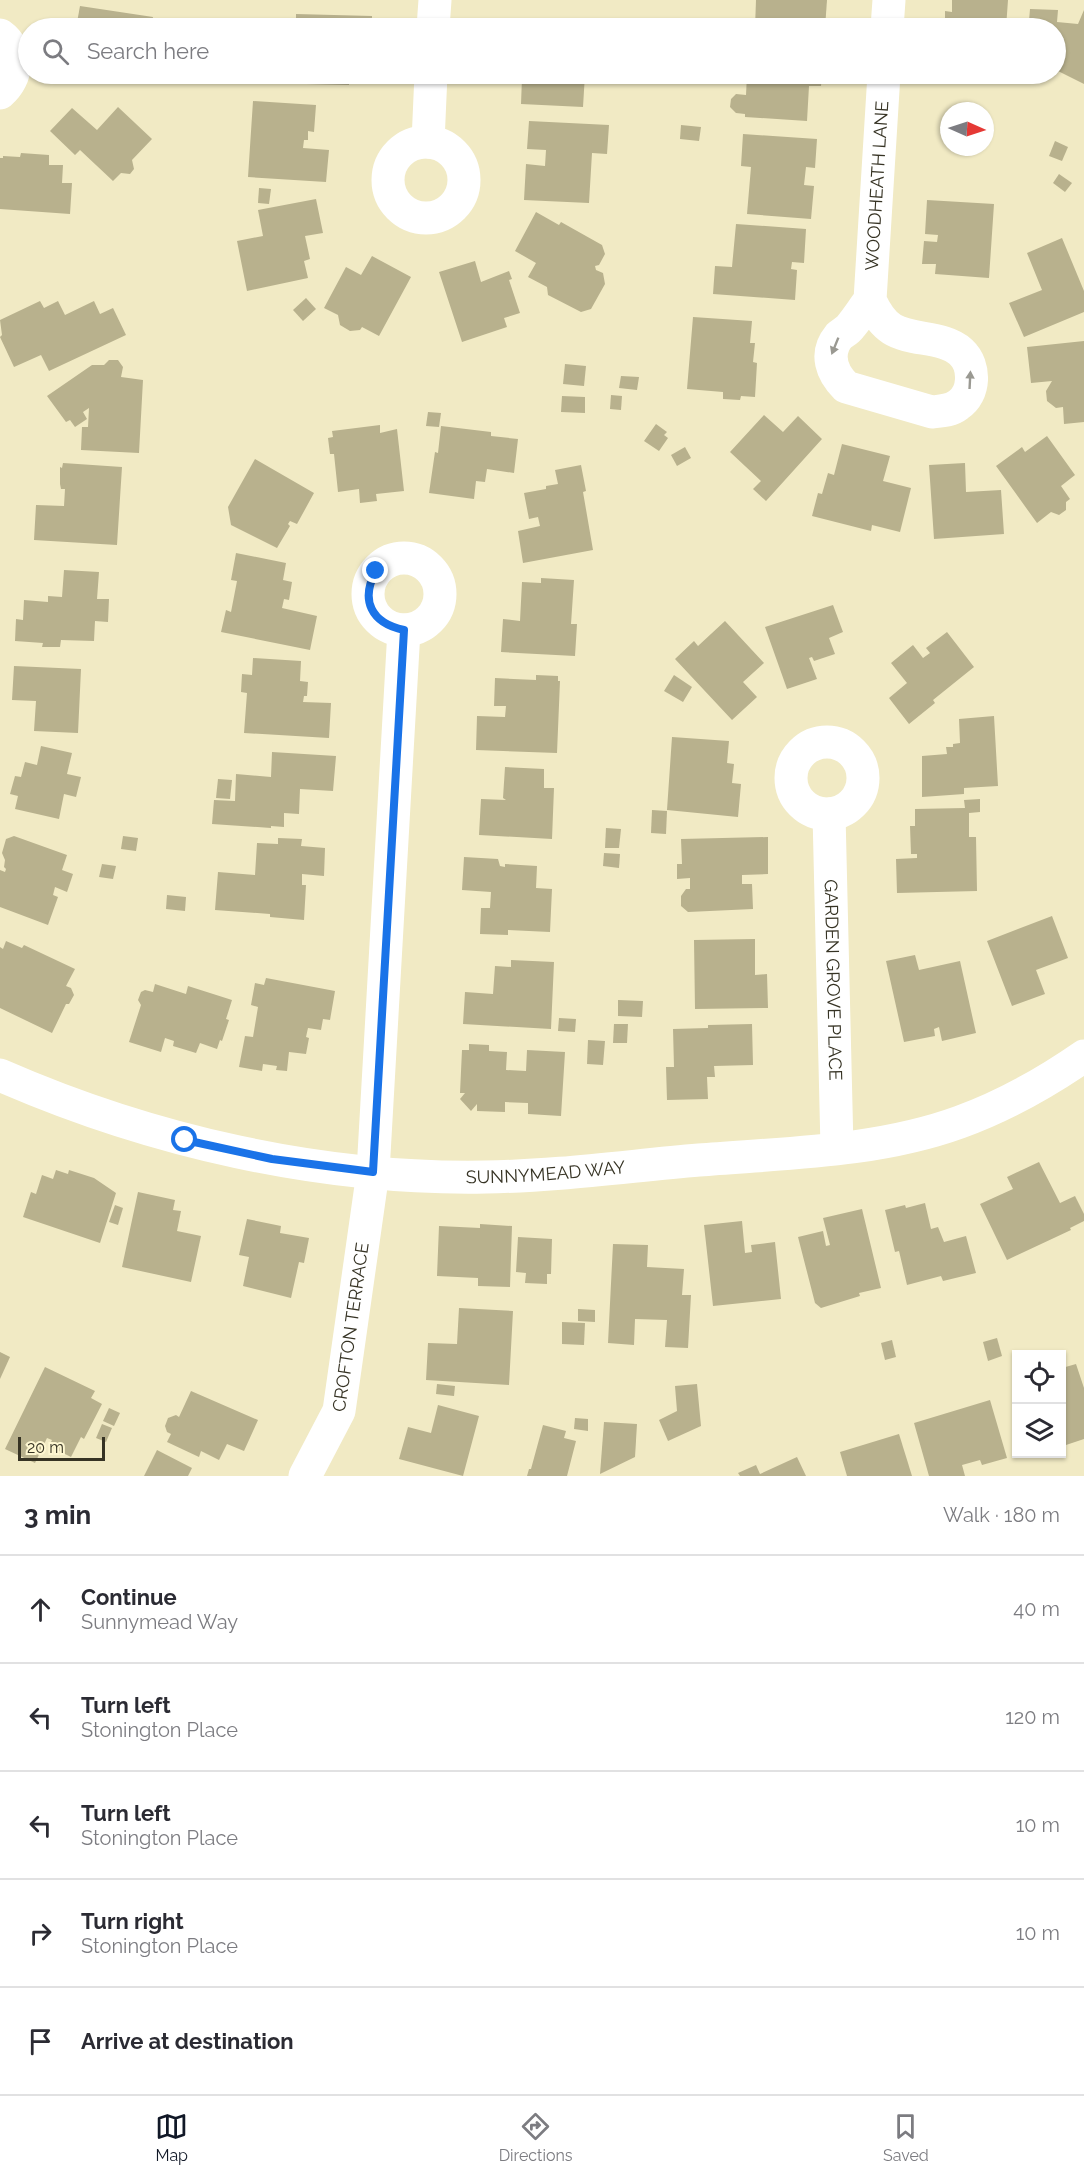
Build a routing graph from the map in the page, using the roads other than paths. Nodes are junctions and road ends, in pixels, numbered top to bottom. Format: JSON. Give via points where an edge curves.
{"nodes":[{"id":1,"x":435,"y":0,"type":"edge"},
{"id":2,"x":889,"y":0,"type":"edge"},
{"id":3,"x":434,"y":18,"type":"edge"},
{"id":4,"x":888,"y":18,"type":"edge"},
{"id":5,"x":0,"y":35,"type":"edge"},
{"id":6,"x":431,"y":84,"type":"edge"},
{"id":7,"x":883,"y":84,"type":"edge"},
{"id":8,"x":0,"y":93,"type":"edge"},
{"id":9,"x":428,"y":142,"type":"dead end"},
{"id":10,"x":870,"y":300,"type":"dead end"},
{"id":11,"x":404,"y":630,"type":"dead end"},
{"id":12,"x":829,"y":814,"type":"dead end"},
{"id":13,"x":1084,"y":1056,"type":"edge"},
{"id":14,"x":0,"y":1075,"type":"edge"},
{"id":15,"x":837,"y":1148,"type":"junction"},
{"id":16,"x":373,"y":1172,"type":"junction"},
{"id":17,"x":305,"y":1476,"type":"edge"}],
"edges":[{"from":1,"to":3,"type":"street"},
{"from":2,"to":4,"type":"street"},
{"from":5,"to":8,"type":"street","via":[[11,48],[15,71]]},
{"from":6,"to":9,"type":"street"},
{"from":7,"to":10,"type":"street","name":"WOODHEATH LANE"},
{"from":11,"to":16,"type":"street","name":"CROFTON TERRACE"},
{"from":12,"to":15,"type":"street","name":"GARDEN GROVE PLACE"},
{"from":13,"to":15,"type":"street","name":"SUNNYMEAD WAY","via":[[1053,1078],[959,1123],[903,1138]]},
{"from":14,"to":16,"type":"street","name":"SUNNYMEAD WAY","via":[[113,1119],[185,1140],[272,1159]]},
{"from":15,"to":16,"type":"street","name":"SUNNYMEAD WAY","via":[[567,1174],[485,1177]]},
{"from":16,"to":17,"type":"street","name":"CROFTON TERRACE","via":[[339,1411]]}]}
